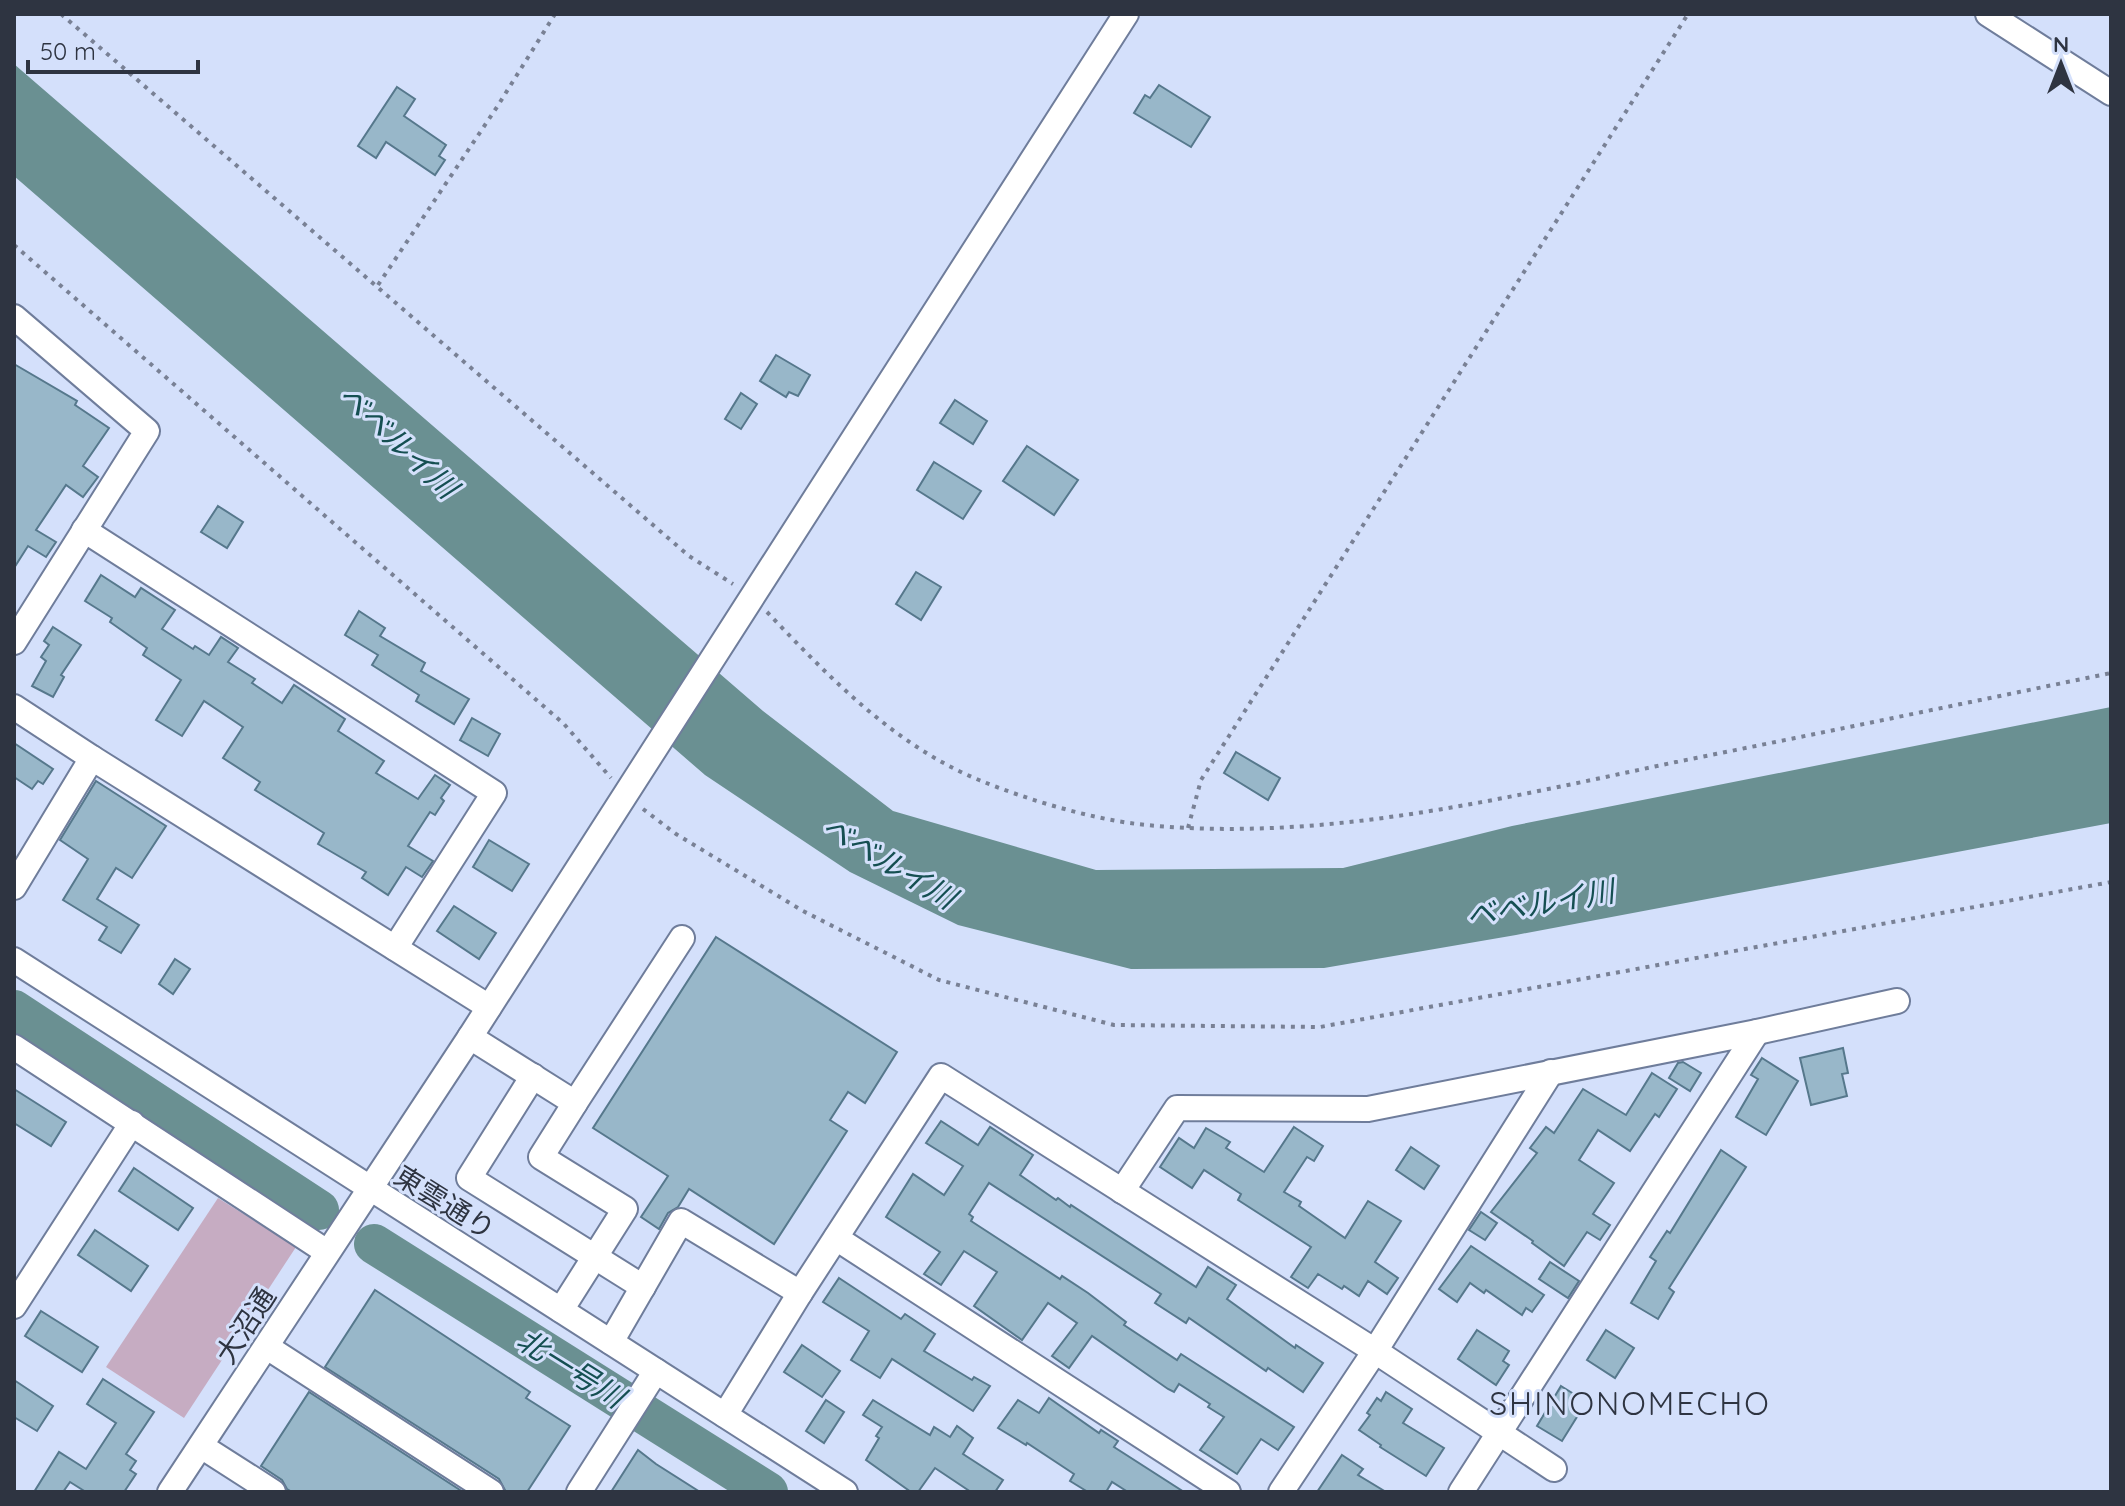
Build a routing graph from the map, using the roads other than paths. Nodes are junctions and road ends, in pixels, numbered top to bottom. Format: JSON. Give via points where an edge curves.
{"nodes":[{"id":1,"x":1126,"y":14,"type":"edge"},
{"id":2,"x":1988,"y":14,"type":"edge"},
{"id":3,"x":2111,"y":93,"type":"edge"},
{"id":4,"x":15,"y":321,"type":"edge"},
{"id":5,"x":84,"y":530,"type":"junction"},
{"id":6,"x":14,"y":642,"type":"edge"},
{"id":7,"x":14,"y":707,"type":"edge"},
{"id":8,"x":92,"y":758,"type":"junction"},
{"id":9,"x":14,"y":887,"type":"edge"},
{"id":10,"x":682,"y":938,"type":"dead end"},
{"id":11,"x":395,"y":948,"type":"junction"},
{"id":12,"x":14,"y":960,"type":"edge"},
{"id":13,"x":1897,"y":1001,"type":"dead end"},
{"id":14,"x":489,"y":1007,"type":"junction"},
{"id":15,"x":1757,"y":1032,"type":"junction"},
{"id":16,"x":470,"y":1037,"type":"junction"},
{"id":17,"x":14,"y":1047,"type":"edge"},
{"id":18,"x":1551,"y":1072,"type":"junction"},
{"id":19,"x":533,"y":1076,"type":"junction"},
{"id":20,"x":575,"y":1103,"type":"junction"},
{"id":21,"x":132,"y":1123,"type":"junction"},
{"id":22,"x":369,"y":1190,"type":"junction"},
{"id":23,"x":1122,"y":1191,"type":"junction"},
{"id":24,"x":836,"y":1238,"type":"junction"},
{"id":25,"x":327,"y":1252,"type":"junction"},
{"id":26,"x":595,"y":1257,"type":"junction"},
{"id":27,"x":643,"y":1287,"type":"junction"},
{"id":28,"x":800,"y":1293,"type":"junction"},
{"id":29,"x":14,"y":1306,"type":"edge"},
{"id":30,"x":561,"y":1310,"type":"junction"},
{"id":31,"x":611,"y":1342,"type":"junction"},
{"id":32,"x":267,"y":1347,"type":"junction"},
{"id":33,"x":1375,"y":1351,"type":"junction"},
{"id":34,"x":656,"y":1371,"type":"junction"},
{"id":35,"x":725,"y":1415,"type":"junction"},
{"id":36,"x":1498,"y":1432,"type":"junction"},
{"id":37,"x":201,"y":1446,"type":"junction"},
{"id":38,"x":1554,"y":1469,"type":"dead end"},
{"id":39,"x":170,"y":1492,"type":"edge"},
{"id":40,"x":273,"y":1492,"type":"edge"},
{"id":41,"x":491,"y":1492,"type":"edge"},
{"id":42,"x":579,"y":1492,"type":"edge"},
{"id":43,"x":845,"y":1492,"type":"edge"},
{"id":44,"x":1228,"y":1492,"type":"edge"},
{"id":45,"x":1281,"y":1492,"type":"edge"},
{"id":46,"x":1461,"y":1492,"type":"edge"}],
"edges":[{"from":1,"to":14,"type":"street","name":"大沼通"},
{"from":2,"to":3,"type":"street"},
{"from":4,"to":5,"type":"street","via":[[147,431]]},
{"from":5,"to":6,"type":"street"},
{"from":5,"to":11,"type":"street","via":[[494,793]]},
{"from":7,"to":8,"type":"street"},
{"from":8,"to":9,"type":"street"},
{"from":8,"to":11,"type":"street"},
{"from":10,"to":20,"type":"street"},
{"from":11,"to":14,"type":"street"},
{"from":12,"to":22,"type":"street","name":"東雲通り"},
{"from":13,"to":15,"type":"street"},
{"from":14,"to":16,"type":"street","name":"大沼通"},
{"from":15,"to":18,"type":"street"},
{"from":15,"to":36,"type":"street"},
{"from":16,"to":19,"type":"street"},
{"from":16,"to":22,"type":"street","name":"大沼通"},
{"from":17,"to":21,"type":"street"},
{"from":18,"to":23,"type":"street","via":[[1368,1109],[1177,1108]]},
{"from":18,"to":33,"type":"street"},
{"from":19,"to":20,"type":"street"},
{"from":19,"to":26,"type":"street","via":[[469,1178]]},
{"from":20,"to":26,"type":"street","via":[[541,1157],[625,1209]]},
{"from":21,"to":25,"type":"street"},
{"from":21,"to":29,"type":"street"},
{"from":22,"to":25,"type":"street","name":"大沼通"},
{"from":22,"to":30,"type":"street","name":"東雲通り"},
{"from":23,"to":24,"type":"street","via":[[941,1076]]},
{"from":23,"to":33,"type":"street"},
{"from":24,"to":28,"type":"street"},
{"from":24,"to":44,"type":"street"},
{"from":25,"to":32,"type":"street","name":"大沼通"},
{"from":26,"to":27,"type":"street"},
{"from":26,"to":30,"type":"street"},
{"from":27,"to":28,"type":"street","via":[[681,1221]]},
{"from":27,"to":31,"type":"street"},
{"from":28,"to":35,"type":"street"},
{"from":30,"to":31,"type":"street","name":"東雲通り"},
{"from":31,"to":34,"type":"street","name":"東雲通り"},
{"from":32,"to":37,"type":"street","name":"大沼通"},
{"from":32,"to":41,"type":"street"},
{"from":33,"to":36,"type":"street"},
{"from":33,"to":45,"type":"street"},
{"from":34,"to":35,"type":"street","name":"東雲通り"},
{"from":34,"to":42,"type":"street"},
{"from":35,"to":43,"type":"street","name":"東雲通り"},
{"from":36,"to":38,"type":"street"},
{"from":36,"to":46,"type":"street"},
{"from":37,"to":39,"type":"street","name":"大沼通"},
{"from":37,"to":40,"type":"street"}]}
